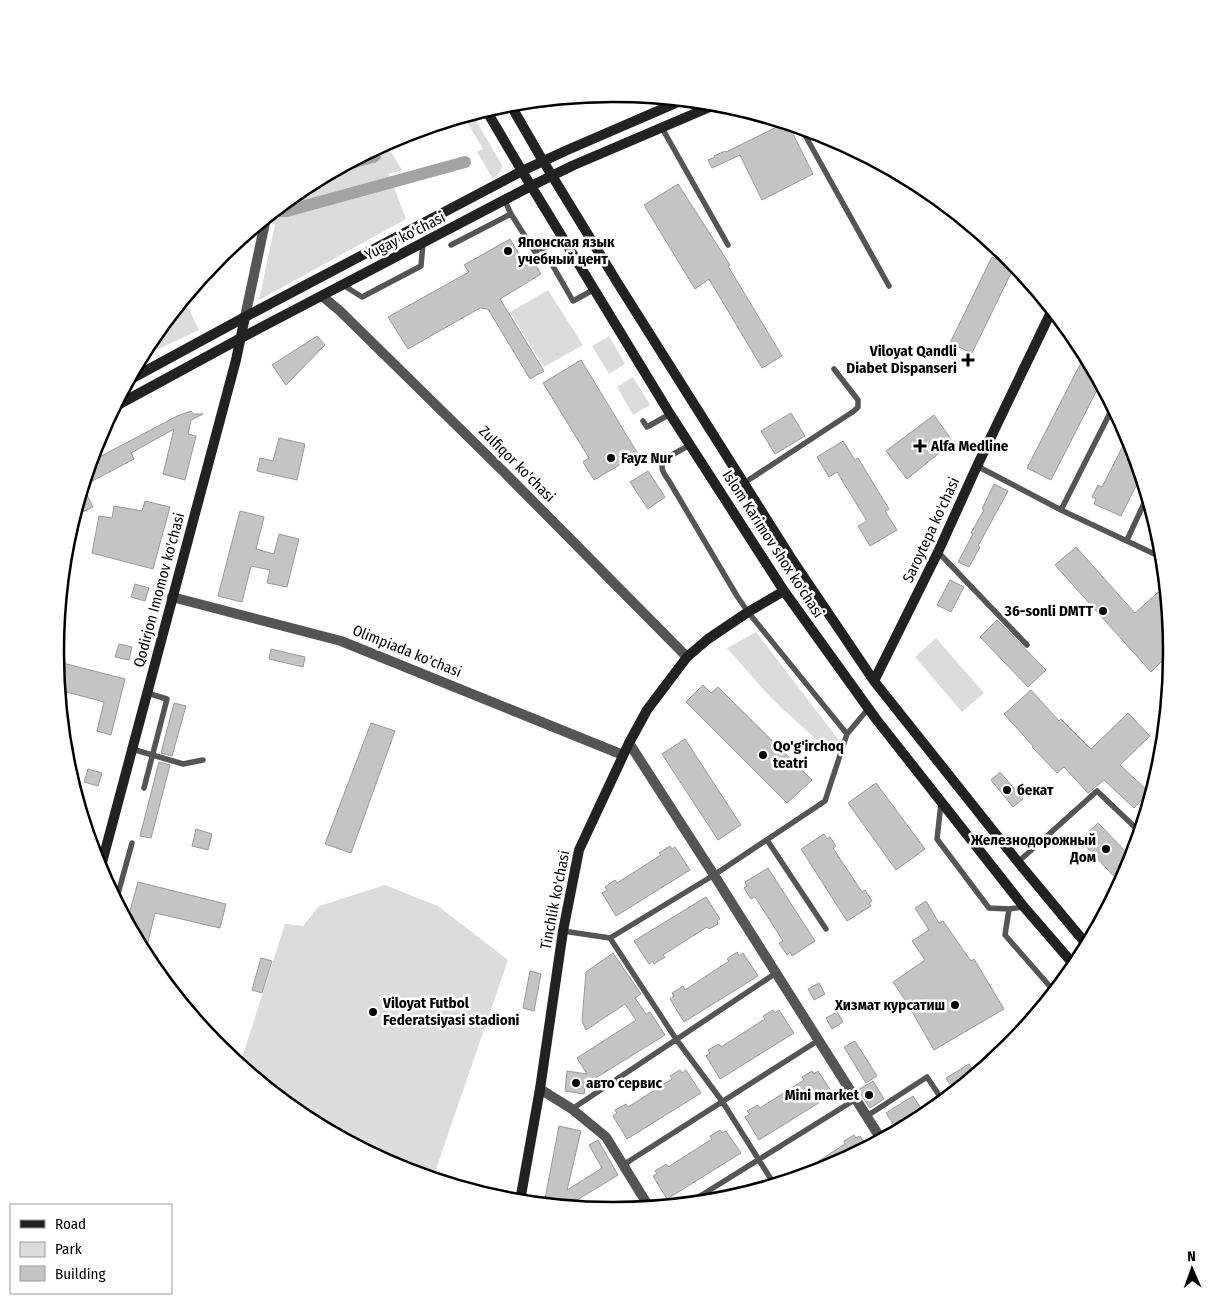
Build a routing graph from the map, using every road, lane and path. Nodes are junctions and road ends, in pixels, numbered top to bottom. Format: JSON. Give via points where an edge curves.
{"nodes":[{"id":1,"x":670,"y":105,"type":"edge"},
{"id":2,"x":703,"y":110,"type":"edge"},
{"id":3,"x":514,"y":112,"type":"edge"},
{"id":4,"x":490,"y":117,"type":"edge"},
{"id":5,"x":662,"y":128,"type":"junction"},
{"id":6,"x":806,"y":137,"type":"edge"},
{"id":7,"x":543,"y":161,"type":"junction"},
{"id":8,"x":522,"y":171,"type":"junction"},
{"id":9,"x":553,"y":176,"type":"junction"},
{"id":10,"x":532,"y":186,"type":"junction"},
{"id":11,"x":505,"y":200,"type":"junction"},
{"id":12,"x":511,"y":214,"type":"junction"},
{"id":13,"x":264,"y":229,"type":"edge"},
{"id":14,"x":423,"y":243,"type":"junction"},
{"id":15,"x":452,"y":245,"type":"dead end"},
{"id":16,"x":728,"y":245,"type":"dead end"},
{"id":17,"x":343,"y":285,"type":"junction"},
{"id":18,"x":889,"y":286,"type":"dead end"},
{"id":19,"x":595,"y":289,"type":"junction"},
{"id":20,"x":322,"y":296,"type":"junction"},
{"id":21,"x":245,"y":316,"type":"junction"},
{"id":22,"x":1049,"y":316,"type":"edge"},
{"id":23,"x":241,"y":338,"type":"junction"},
{"id":24,"x":834,"y":370,"type":"dead end"},
{"id":25,"x":139,"y":374,"type":"edge"},
{"id":26,"x":124,"y":402,"type":"edge"},
{"id":27,"x":670,"y":414,"type":"junction"},
{"id":28,"x":1109,"y":414,"type":"edge"},
{"id":29,"x":643,"y":421,"type":"dead end"},
{"id":30,"x":690,"y":445,"type":"junction"},
{"id":31,"x":977,"y":466,"type":"junction"},
{"id":32,"x":744,"y":483,"type":"junction"},
{"id":33,"x":1143,"y":504,"type":"edge"},
{"id":34,"x":1061,"y":510,"type":"junction"},
{"id":35,"x":1127,"y":540,"type":"junction"},
{"id":36,"x":938,"y":552,"type":"junction"},
{"id":37,"x":1154,"y":554,"type":"edge"},
{"id":38,"x":784,"y":591,"type":"junction"},
{"id":39,"x":172,"y":597,"type":"junction"},
{"id":40,"x":748,"y":612,"type":"junction"},
{"id":41,"x":1027,"y":645,"type":"dead end"},
{"id":42,"x":687,"y":657,"type":"junction"},
{"id":43,"x":874,"y":681,"type":"junction"},
{"id":44,"x":147,"y":694,"type":"junction"},
{"id":45,"x":868,"y":709,"type":"junction"},
{"id":46,"x":847,"y":734,"type":"junction"},
{"id":47,"x":628,"y":743,"type":"junction"},
{"id":48,"x":132,"y":749,"type":"junction"},
{"id":49,"x":153,"y":755,"type":"junction"},
{"id":50,"x":623,"y":755,"type":"junction"},
{"id":51,"x":203,"y":760,"type":"dead end"},
{"id":52,"x":144,"y":788,"type":"dead end"},
{"id":53,"x":941,"y":803,"type":"junction"},
{"id":54,"x":1135,"y":827,"type":"edge"},
{"id":55,"x":767,"y":840,"type":"junction"},
{"id":56,"x":132,"y":843,"type":"dead end"},
{"id":57,"x":104,"y":856,"type":"edge"},
{"id":58,"x":1018,"y":862,"type":"junction"},
{"id":59,"x":714,"y":875,"type":"junction"},
{"id":60,"x":119,"y":892,"type":"edge"},
{"id":61,"x":1024,"y":907,"type":"junction"},
{"id":62,"x":1009,"y":909,"type":"junction"},
{"id":63,"x":826,"y":929,"type":"dead end"},
{"id":64,"x":563,"y":931,"type":"junction"},
{"id":65,"x":610,"y":938,"type":"junction"},
{"id":66,"x":1082,"y":939,"type":"edge"},
{"id":67,"x":1069,"y":959,"type":"edge"},
{"id":68,"x":776,"y":973,"type":"junction"},
{"id":69,"x":1050,"y":987,"type":"edge"},
{"id":70,"x":676,"y":1039,"type":"junction"},
{"id":71,"x":819,"y":1040,"type":"junction"},
{"id":72,"x":540,"y":1089,"type":"junction"},
{"id":73,"x":939,"y":1095,"type":"edge"},
{"id":74,"x":856,"y":1099,"type":"junction"},
{"id":75,"x":722,"y":1101,"type":"junction"},
{"id":76,"x":572,"y":1109,"type":"junction"},
{"id":77,"x":867,"y":1116,"type":"junction"},
{"id":78,"x":878,"y":1134,"type":"edge"},
{"id":79,"x":758,"y":1160,"type":"junction"},
{"id":80,"x":623,"y":1165,"type":"junction"},
{"id":81,"x":770,"y":1179,"type":"edge"},
{"id":82,"x":521,"y":1194,"type":"edge"},
{"id":83,"x":704,"y":1194,"type":"edge"},
{"id":84,"x":645,"y":1201,"type":"edge"}],
"edges":[{"from":1,"to":7,"type":"main road","name":"Yugay ko'chasi"},
{"from":2,"to":5,"type":"main road","name":"Yugay ko'chasi"},
{"from":3,"to":7,"type":"main road","name":"Islom Karimov shox ko'chasi"},
{"from":4,"to":8,"type":"main road","name":"Islom Karimov shox ko'chasi"},
{"from":5,"to":9,"type":"main road","name":"Yugay ko'chasi"},
{"from":5,"to":16,"type":"lane"},
{"from":6,"to":18,"type":"lane"},
{"from":7,"to":8,"type":"main road","name":"Yugay ko'chasi"},
{"from":7,"to":9,"type":"main road","name":"Islom Karimov shox ko'chasi"},
{"from":8,"to":10,"type":"main road","name":"Islom Karimov shox ko'chasi"},
{"from":8,"to":21,"type":"main road","name":"Yugay ko'chasi"},
{"from":9,"to":10,"type":"main road","name":"Yugay ko'chasi"},
{"from":9,"to":32,"type":"main road","name":"Islom Karimov shox ko'chasi"},
{"from":10,"to":11,"type":"main road","name":"Yugay ko'chasi"},
{"from":10,"to":19,"type":"main road","name":"Islom Karimov shox ko'chasi"},
{"from":11,"to":12,"type":"lane"},
{"from":11,"to":14,"type":"main road","name":"Yugay ko'chasi"},
{"from":12,"to":15,"type":"lane"},
{"from":12,"to":19,"type":"lane","via":[[535,252],[542,247],[573,301]]},
{"from":13,"to":21,"type":"street"},
{"from":14,"to":17,"type":"main road","name":"Yugay ko'chasi"},
{"from":14,"to":17,"type":"lane","via":[[421,266],[362,297]]},
{"from":17,"to":20,"type":"main road","name":"Yugay ko'chasi"},
{"from":19,"to":27,"type":"main road","name":"Islom Karimov shox ko'chasi"},
{"from":20,"to":23,"type":"main road","name":"Yugay ko'chasi"},
{"from":20,"to":42,"type":"street","name":"Zulfiqor ko'chasi","via":[[505,473]]},
{"from":21,"to":23,"type":"main road","name":"Qodirjon Imomov ko'chasi"},
{"from":21,"to":25,"type":"main road","name":"Yugay ko'chasi"},
{"from":22,"to":31,"type":"main road","name":"Saroytepa ko'chasi"},
{"from":23,"to":26,"type":"main road","name":"Yugay ko'chasi"},
{"from":23,"to":39,"type":"main road","name":"Qodirjon Imomov ko'chasi"},
{"from":24,"to":32,"type":"lane","via":[[858,400],[858,407]]},
{"from":27,"to":29,"type":"lane","via":[[647,427]]},
{"from":27,"to":30,"type":"main road","name":"Islom Karimov shox ko'chasi"},
{"from":28,"to":34,"type":"lane"},
{"from":30,"to":38,"type":"main road","name":"Islom Karimov shox ko'chasi"},
{"from":30,"to":40,"type":"lane","via":[[663,462],[663,471]]},
{"from":31,"to":34,"type":"lane"},
{"from":31,"to":36,"type":"main road","name":"Saroytepa ko'chasi"},
{"from":32,"to":43,"type":"main road","name":"Islom Karimov shox ko'chasi"},
{"from":33,"to":35,"type":"lane"},
{"from":34,"to":35,"type":"lane"},
{"from":35,"to":37,"type":"lane"},
{"from":36,"to":41,"type":"lane"},
{"from":36,"to":43,"type":"main road","name":"Saroytepa ko'chasi"},
{"from":38,"to":40,"type":"main road","name":"Tinchlik ko'chasi"},
{"from":38,"to":45,"type":"main road","name":"Islom Karimov shox ko'chasi"},
{"from":39,"to":44,"type":"main road","name":"Qodirjon Imomov ko'chasi"},
{"from":39,"to":50,"type":"street","name":"Olimpiada ko'chasi","via":[[341,641]]},
{"from":40,"to":42,"type":"main road","name":"Tinchlik ko'chasi"},
{"from":40,"to":46,"type":"lane"},
{"from":42,"to":47,"type":"main road","name":"Tinchlik ko'chasi","via":[[647,710]]},
{"from":43,"to":58,"type":"main road","name":"Islom Karimov shox ko'chasi"},
{"from":44,"to":48,"type":"main road","name":"Qodirjon Imomov ko'chasi"},
{"from":44,"to":49,"type":"lane","via":[[167,699]]},
{"from":45,"to":46,"type":"lane"},
{"from":45,"to":53,"type":"main road","name":"Islom Karimov shox ko'chasi"},
{"from":46,"to":55,"type":"lane","via":[[825,801]]},
{"from":47,"to":50,"type":"main road","name":"Tinchlik ko'chasi"},
{"from":47,"to":59,"type":"street"},
{"from":48,"to":49,"type":"lane"},
{"from":48,"to":57,"type":"main road","name":"Qodirjon Imomov ko'chasi"},
{"from":49,"to":51,"type":"lane","via":[[182,764]]},
{"from":49,"to":52,"type":"lane"},
{"from":50,"to":64,"type":"main road","name":"Tinchlik ko'chasi","via":[[579,850]]},
{"from":53,"to":61,"type":"main road","name":"Islom Karimov shox ko'chasi"},
{"from":53,"to":62,"type":"lane","via":[[937,839],[989,908]]},
{"from":54,"to":58,"type":"lane","via":[[1098,790]]},
{"from":55,"to":59,"type":"lane"},
{"from":55,"to":63,"type":"lane"},
{"from":56,"to":60,"type":"lane"},
{"from":58,"to":66,"type":"main road","name":"Islom Karimov shox ko'chasi"},
{"from":59,"to":65,"type":"lane"},
{"from":59,"to":68,"type":"street"},
{"from":61,"to":62,"type":"lane"},
{"from":61,"to":67,"type":"main road","name":"Islom Karimov shox ko'chasi"},
{"from":62,"to":69,"type":"lane","via":[[1004,935]]},
{"from":64,"to":65,"type":"lane"},
{"from":64,"to":72,"type":"main road","name":"Tinchlik ko'chasi"},
{"from":65,"to":70,"type":"lane"},
{"from":68,"to":70,"type":"lane"},
{"from":68,"to":71,"type":"street"},
{"from":70,"to":75,"type":"lane"},
{"from":70,"to":76,"type":"lane"},
{"from":71,"to":74,"type":"street"},
{"from":71,"to":75,"type":"lane"},
{"from":72,"to":76,"type":"street"},
{"from":72,"to":82,"type":"main road","name":"Tinchlik ko'chasi"},
{"from":73,"to":77,"type":"lane","via":[[927,1076]]},
{"from":74,"to":77,"type":"street"},
{"from":74,"to":79,"type":"lane"},
{"from":75,"to":79,"type":"lane"},
{"from":75,"to":80,"type":"lane"},
{"from":76,"to":80,"type":"street","via":[[606,1137]]},
{"from":77,"to":78,"type":"street"},
{"from":79,"to":81,"type":"lane"},
{"from":79,"to":83,"type":"lane"},
{"from":80,"to":84,"type":"street"}]}
